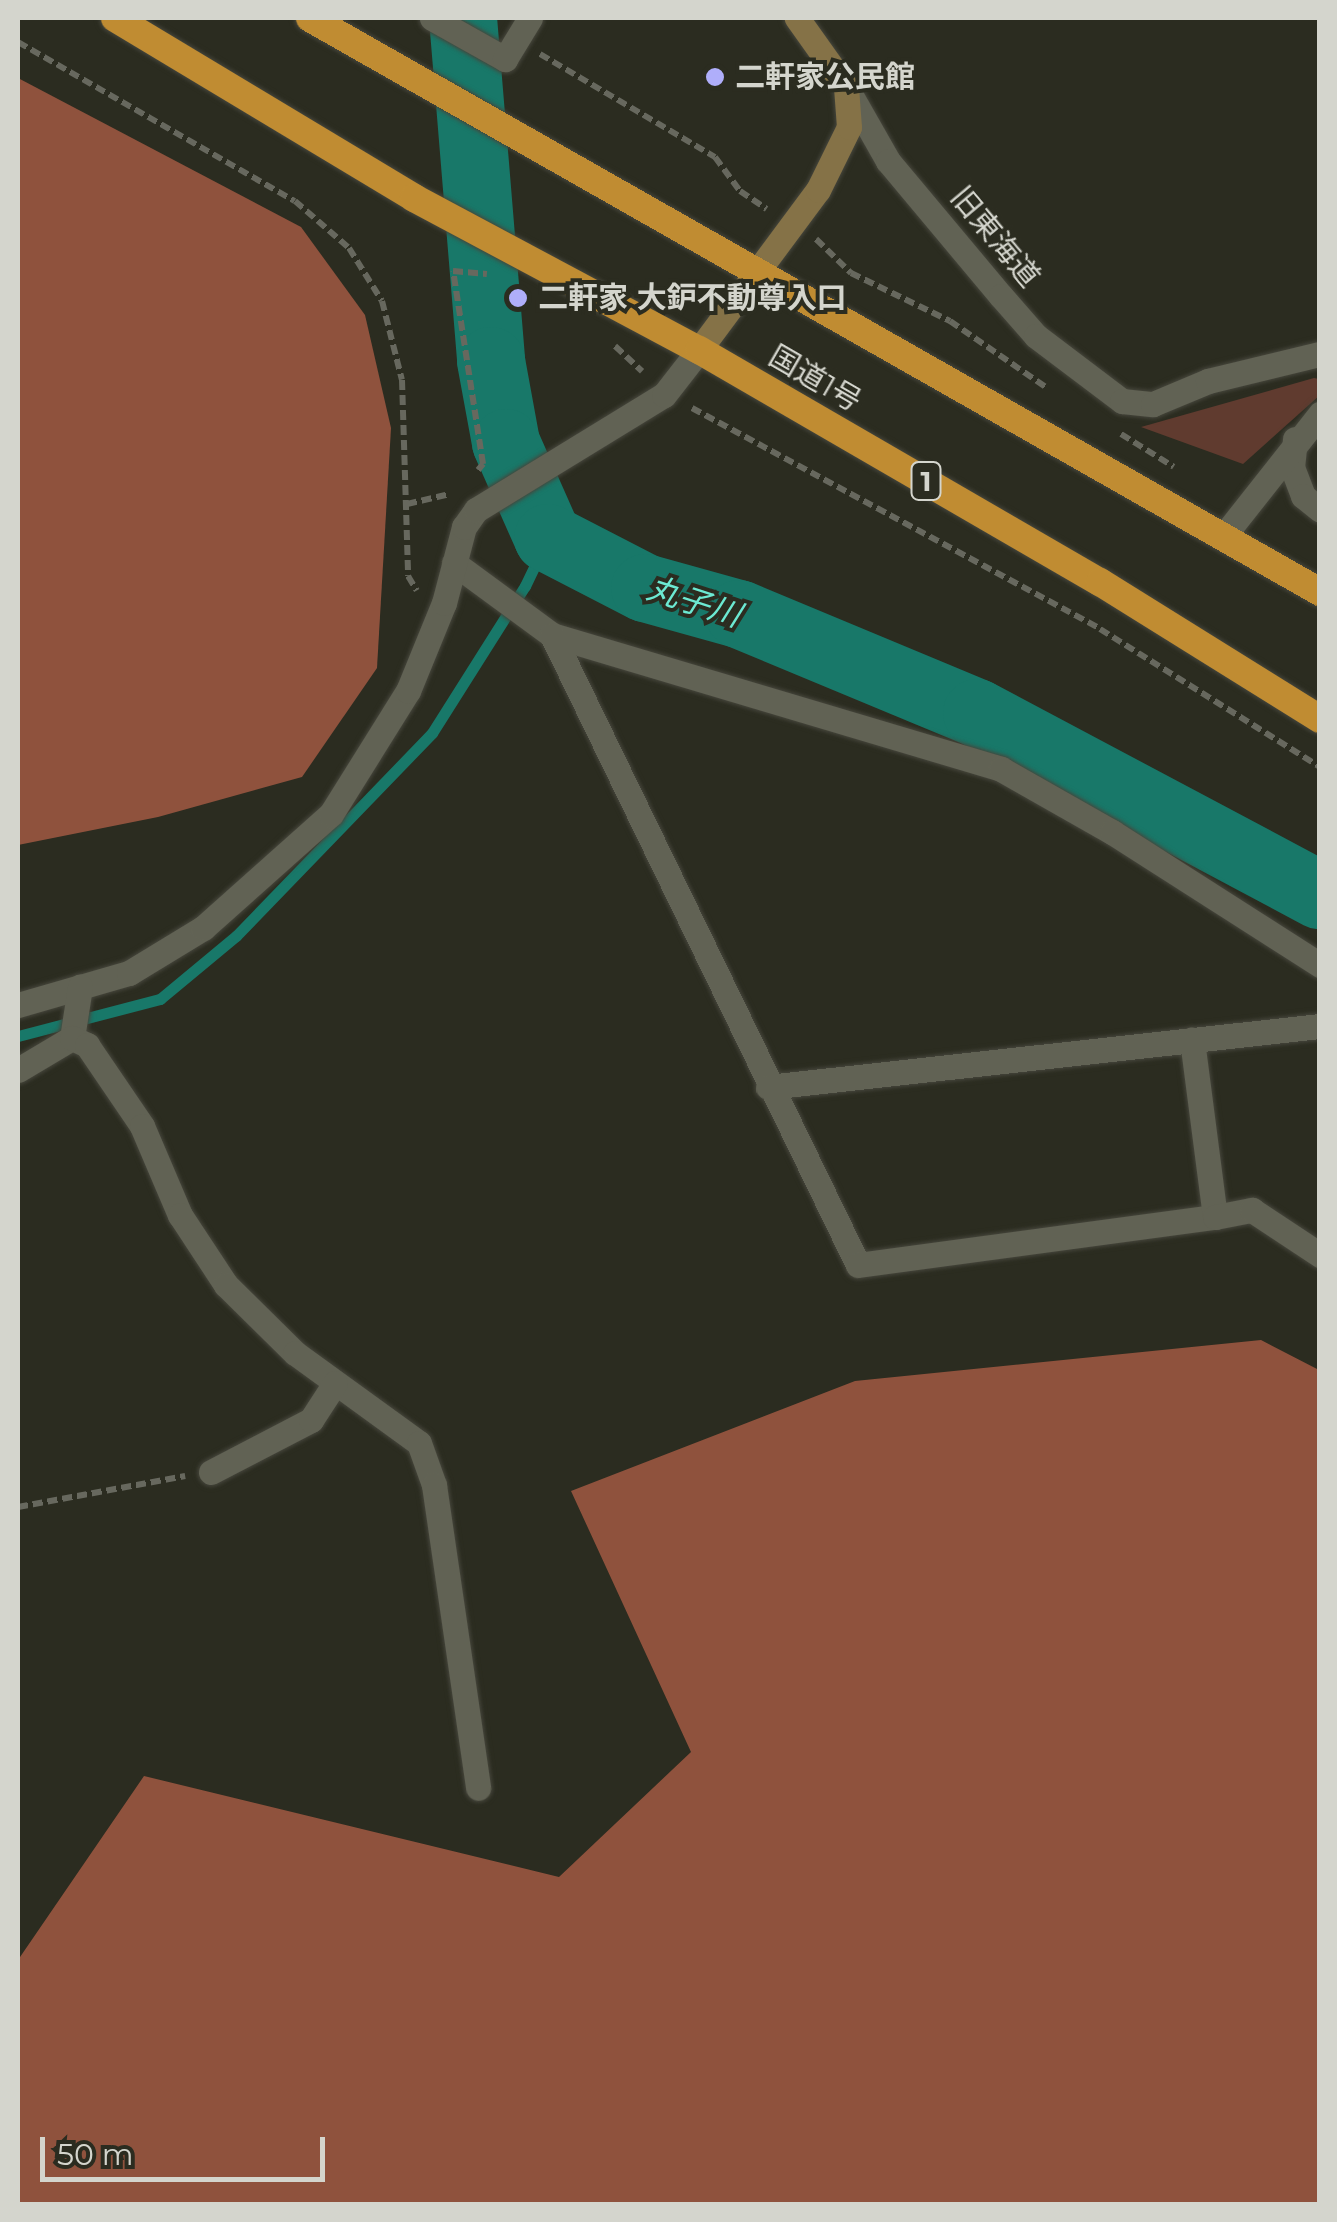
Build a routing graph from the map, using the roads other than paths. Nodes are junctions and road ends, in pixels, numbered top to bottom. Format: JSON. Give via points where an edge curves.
{"nodes":[{"id":1,"x":115,"y":18,"type":"edge"},
{"id":2,"x":310,"y":18,"type":"edge"},
{"id":3,"x":432,"y":18,"type":"edge"},
{"id":4,"x":530,"y":18,"type":"edge"},
{"id":5,"x":797,"y":18,"type":"edge"},
{"id":6,"x":846,"y":87,"type":"junction"},
{"id":7,"x":760,"y":269,"type":"junction"},
{"id":8,"x":700,"y":350,"type":"junction"},
{"id":9,"x":1320,"y":354,"type":"edge"},
{"id":10,"x":1320,"y":414,"type":"edge"},
{"id":11,"x":1295,"y":438,"type":"junction"},
{"id":12,"x":1320,"y":510,"type":"edge"},
{"id":13,"x":1226,"y":534,"type":"junction"},
{"id":14,"x":454,"y":563,"type":"junction"},
{"id":15,"x":1320,"y":592,"type":"edge"},
{"id":16,"x":552,"y":635,"type":"junction"},
{"id":17,"x":1320,"y":719,"type":"edge"},
{"id":18,"x":1320,"y":965,"type":"edge"},
{"id":19,"x":80,"y":987,"type":"junction"},
{"id":20,"x":18,"y":1005,"type":"edge"},
{"id":21,"x":1319,"y":1027,"type":"edge"},
{"id":22,"x":72,"y":1038,"type":"junction"},
{"id":23,"x":1192,"y":1039,"type":"junction"},
{"id":24,"x":18,"y":1070,"type":"edge"},
{"id":25,"x":768,"y":1087,"type":"junction"},
{"id":26,"x":1215,"y":1217,"type":"junction"},
{"id":27,"x":1320,"y":1255,"type":"edge"},
{"id":28,"x":335,"y":1383,"type":"junction"},
{"id":29,"x":210,"y":1472,"type":"road end"},
{"id":30,"x":478,"y":1788,"type":"dead end"}],
"edges":[{"from":1,"to":8,"type":"highway","name":"国道1号","number":"1","via":[[414,198]]},
{"from":2,"to":7,"type":"highway"},
{"from":3,"to":4,"type":"street","via":[[512,50]]},
{"from":5,"to":6,"type":"main road"},
{"from":6,"to":7,"type":"main road","via":[[850,127],[838,158]]},
{"from":6,"to":9,"type":"street","name":"旧東海道","via":[[888,160],[1036,336],[1122,401],[1154,404],[1246,370]]},
{"from":7,"to":8,"type":"main road"},
{"from":7,"to":13,"type":"highway"},
{"from":8,"to":14,"type":"street","via":[[664,395],[476,510]]},
{"from":8,"to":17,"type":"highway","name":"国道1号","number":"1","via":[[1100,582]]},
{"from":10,"to":11,"type":"street"},
{"from":11,"to":12,"type":"street","via":[[1292,467],[1303,496]]},
{"from":11,"to":13,"type":"street"},
{"from":13,"to":15,"type":"highway"},
{"from":14,"to":16,"type":"street"},
{"from":14,"to":19,"type":"street","via":[[408,692],[330,814],[203,928],[129,972]]},
{"from":16,"to":18,"type":"street","via":[[1001,769],[1128,841]]},
{"from":16,"to":25,"type":"street"},
{"from":19,"to":20,"type":"street"},
{"from":19,"to":22,"type":"street"},
{"from":21,"to":23,"type":"street"},
{"from":22,"to":24,"type":"street"},
{"from":22,"to":28,"type":"street","via":[[104,1061],[142,1126],[180,1215],[226,1285]]},
{"from":23,"to":25,"type":"street"},
{"from":23,"to":26,"type":"street"},
{"from":25,"to":26,"type":"street","via":[[858,1264]]},
{"from":26,"to":27,"type":"street","via":[[1252,1210]]},
{"from":28,"to":29,"type":"street","via":[[311,1420]]},
{"from":28,"to":30,"type":"street","via":[[419,1443],[428,1457]]}]}
